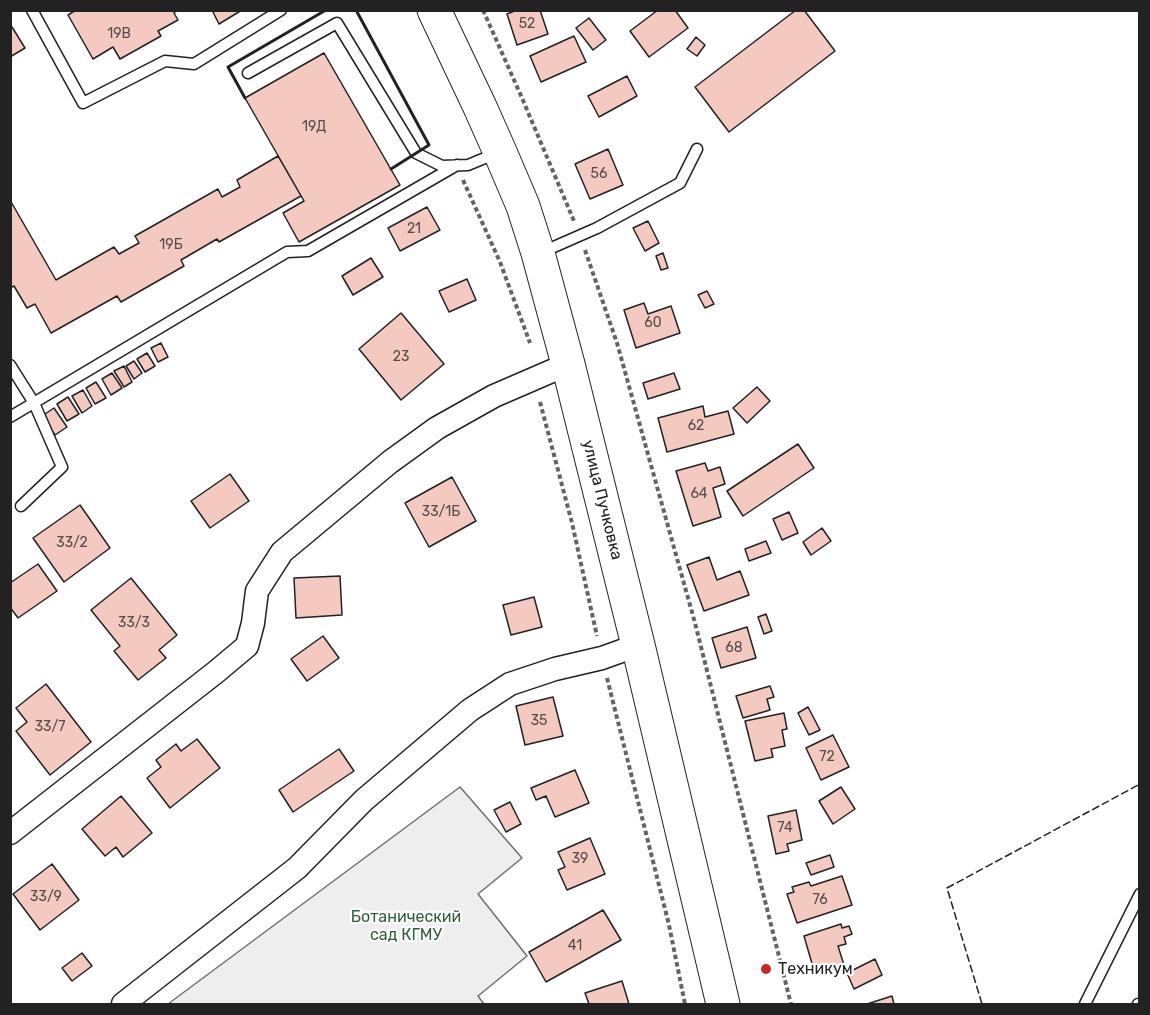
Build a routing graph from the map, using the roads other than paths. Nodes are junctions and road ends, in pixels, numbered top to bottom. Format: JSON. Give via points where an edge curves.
{"nodes":[{"id":1,"x":32,"y":10,"type":"edge"},
{"id":2,"x":281,"y":10,"type":"edge"},
{"id":3,"x":434,"y":10,"type":"edge"},
{"id":4,"x":248,"y":73,"type":"dead end"},
{"id":5,"x":697,"y":149,"type":"dead end"},
{"id":6,"x":500,"y":152,"type":"junction"},
{"id":7,"x":457,"y":165,"type":"junction"},
{"id":8,"x":538,"y":253,"type":"junction"},
{"id":9,"x":568,"y":364,"type":"junction"},
{"id":10,"x":10,"y":365,"type":"edge"},
{"id":11,"x":34,"y":403,"type":"junction"},
{"id":12,"x":10,"y":417,"type":"edge"},
{"id":13,"x":21,"y":506,"type":"dead end"},
{"id":14,"x":638,"y":645,"type":"junction"},
{"id":15,"x":10,"y":833,"type":"edge"},
{"id":16,"x":1140,"y":894,"type":"edge"},
{"id":17,"x":123,"y":1005,"type":"edge"},
{"id":18,"x":723,"y":1005,"type":"edge"},
{"id":19,"x":1085,"y":1005,"type":"edge"}],
"edges":[{"from":1,"to":2,"type":"lane","via":[[83,103],[165,61],[194,64]]},
{"from":3,"to":6,"type":"main road","name":"улица Пучковка"},
{"from":4,"to":7,"type":"lane","via":[[337,23],[416,153],[442,166]]},
{"from":5,"to":8,"type":"lane","via":[[680,183],[597,228]]},
{"from":6,"to":7,"type":"lane","via":[[468,165]]},
{"from":6,"to":8,"type":"main road","name":"улица Пучковка"},
{"from":7,"to":11,"type":"lane","via":[[308,251],[287,252]]},
{"from":8,"to":9,"type":"main road","name":"улица Пучковка"},
{"from":9,"to":14,"type":"main road","name":"улица Пучковка"},
{"from":9,"to":15,"type":"street","via":[[494,396],[438,428],[390,462],[282,552],[257,591],[247,646]]},
{"from":10,"to":11,"type":"lane"},
{"from":11,"to":12,"type":"lane"},
{"from":11,"to":13,"type":"lane","via":[[62,467]]},
{"from":14,"to":17,"type":"street","via":[[510,684],[470,710],[364,800],[297,868]]},
{"from":14,"to":18,"type":"main road","name":"улица Пучковка"},
{"from":16,"to":19,"type":"lane"}]}
